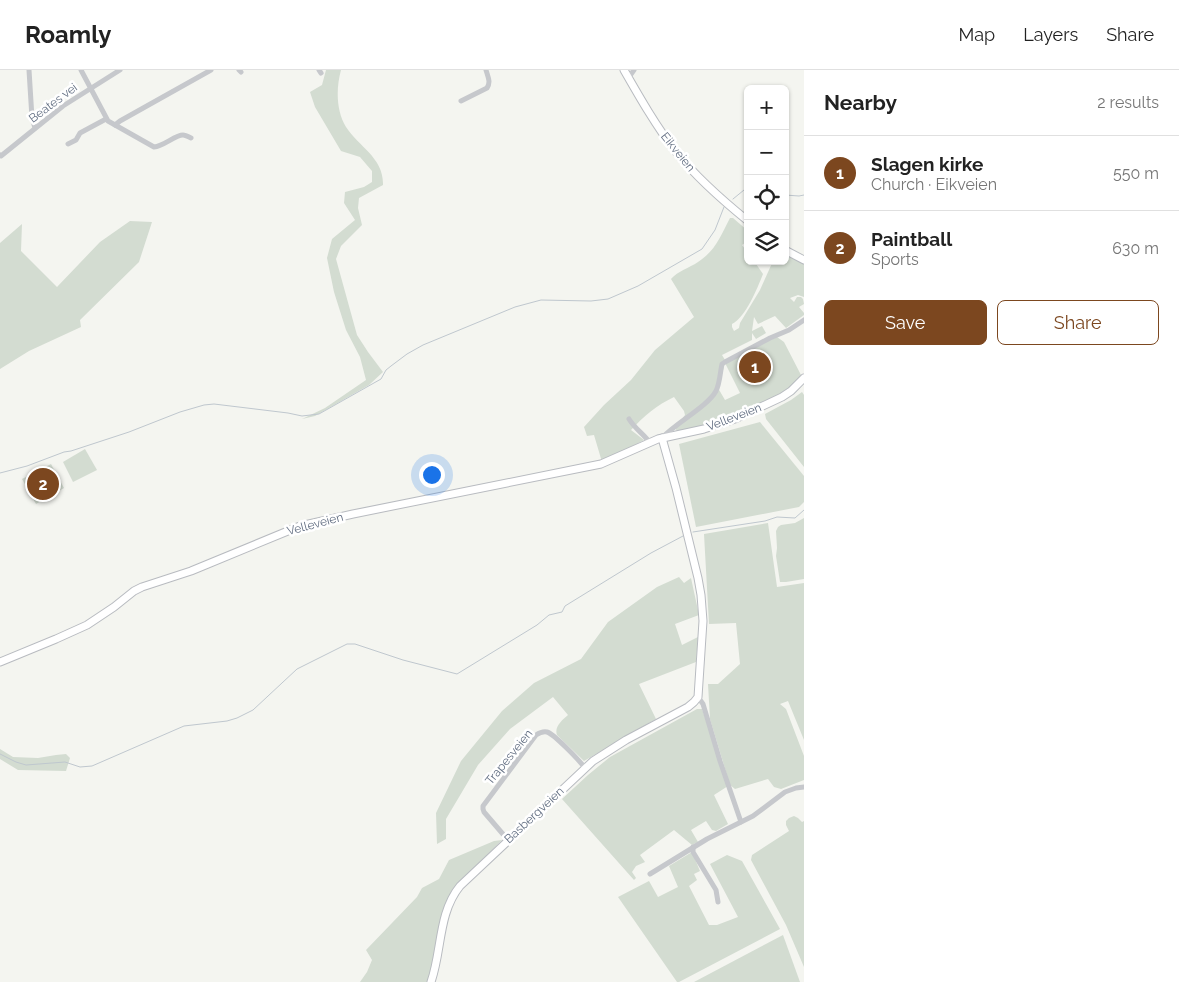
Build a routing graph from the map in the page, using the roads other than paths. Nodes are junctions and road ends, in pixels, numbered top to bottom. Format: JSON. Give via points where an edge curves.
{"nodes":[{"id":1,"x":29,"y":70,"type":"edge"},
{"id":2,"x":81,"y":70,"type":"edge"},
{"id":3,"x":120,"y":70,"type":"edge"},
{"id":4,"x":212,"y":70,"type":"edge"},
{"id":5,"x":486,"y":70,"type":"edge"},
{"id":6,"x":624,"y":70,"type":"edge"},
{"id":7,"x":634,"y":70,"type":"edge"},
{"id":8,"x":629,"y":78,"type":"junction"},
{"id":9,"x":90,"y":88,"type":"junction"},
{"id":10,"x":461,"y":101,"type":"dead end"},
{"id":11,"x":106,"y":120,"type":"junction"},
{"id":12,"x":115,"y":125,"type":"junction"},
{"id":13,"x":35,"y":128,"type":"junction"},
{"id":14,"x":191,"y":138,"type":"dead end"},
{"id":15,"x":68,"y":144,"type":"dead end"},
{"id":16,"x":0,"y":156,"type":"edge"},
{"id":17,"x":747,"y":220,"type":"edge"},
{"id":18,"x":789,"y":252,"type":"edge"},
{"id":19,"x":804,"y":260,"type":"edge"},
{"id":20,"x":804,"y":320,"type":"edge"},
{"id":21,"x":802,"y":383,"type":"edge"},
{"id":22,"x":629,"y":419,"type":"dead end"},
{"id":23,"x":662,"y":438,"type":"junction"},
{"id":24,"x":650,"y":442,"type":"junction"},
{"id":25,"x":0,"y":662,"type":"edge"},
{"id":26,"x":698,"y":697,"type":"junction"},
{"id":27,"x":584,"y":768,"type":"junction"},
{"id":28,"x":804,"y":787,"type":"edge"},
{"id":29,"x":741,"y":822,"type":"junction"},
{"id":30,"x":508,"y":840,"type":"junction"},
{"id":31,"x":693,"y":847,"type":"junction"},
{"id":32,"x":650,"y":874,"type":"dead end"},
{"id":33,"x":718,"y":902,"type":"dead end"},
{"id":34,"x":431,"y":982,"type":"edge"}],
"edges":[{"from":1,"to":13,"type":"street"},
{"from":2,"to":9,"type":"street"},
{"from":3,"to":9,"type":"street","name":"Beates vei"},
{"from":4,"to":12,"type":"street"},
{"from":5,"to":10,"type":"street","via":[[487,88]]},
{"from":6,"to":8,"type":"main road","name":"Eikveien"},
{"from":7,"to":8,"type":"street"},
{"from":8,"to":17,"type":"main road","name":"Eikveien","via":[[681,158]]},
{"from":9,"to":11,"type":"street"},
{"from":9,"to":13,"type":"street","name":"Beates vei"},
{"from":11,"to":12,"type":"street"},
{"from":11,"to":15,"type":"street","via":[[80,132],[76,140]]},
{"from":12,"to":14,"type":"street","via":[[154,147],[180,136]]},
{"from":13,"to":16,"type":"street","name":"Beates vei"},
{"from":18,"to":19,"type":"main road"},
{"from":20,"to":23,"type":"street","name":"Velleveien","via":[[723,363],[713,396]]},
{"from":21,"to":23,"type":"main road","name":"Velleveien","via":[[772,402],[735,419]]},
{"from":22,"to":24,"type":"street"},
{"from":23,"to":24,"type":"main road","name":"Velleveien"},
{"from":23,"to":26,"type":"main road","via":[[701,595],[703,621]]},
{"from":24,"to":25,"type":"main road","name":"Velleveien","via":[[593,466],[300,526],[191,571],[142,587],[87,625]]},
{"from":26,"to":27,"type":"main road","name":"Basbergveien","via":[[688,707],[610,749]]},
{"from":26,"to":29,"type":"street"},
{"from":27,"to":30,"type":"main road","name":"Basbergveien"},
{"from":27,"to":30,"type":"street","name":"Trapesveien","via":[[552,734],[536,735],[483,806],[484,812]]},
{"from":28,"to":29,"type":"street","via":[[785,792]]},
{"from":29,"to":31,"type":"street"},
{"from":30,"to":34,"type":"main road","name":"Basbergveien","via":[[453,896],[446,912]]},
{"from":31,"to":32,"type":"street"},
{"from":31,"to":33,"type":"street","via":[[716,890]]}]}
